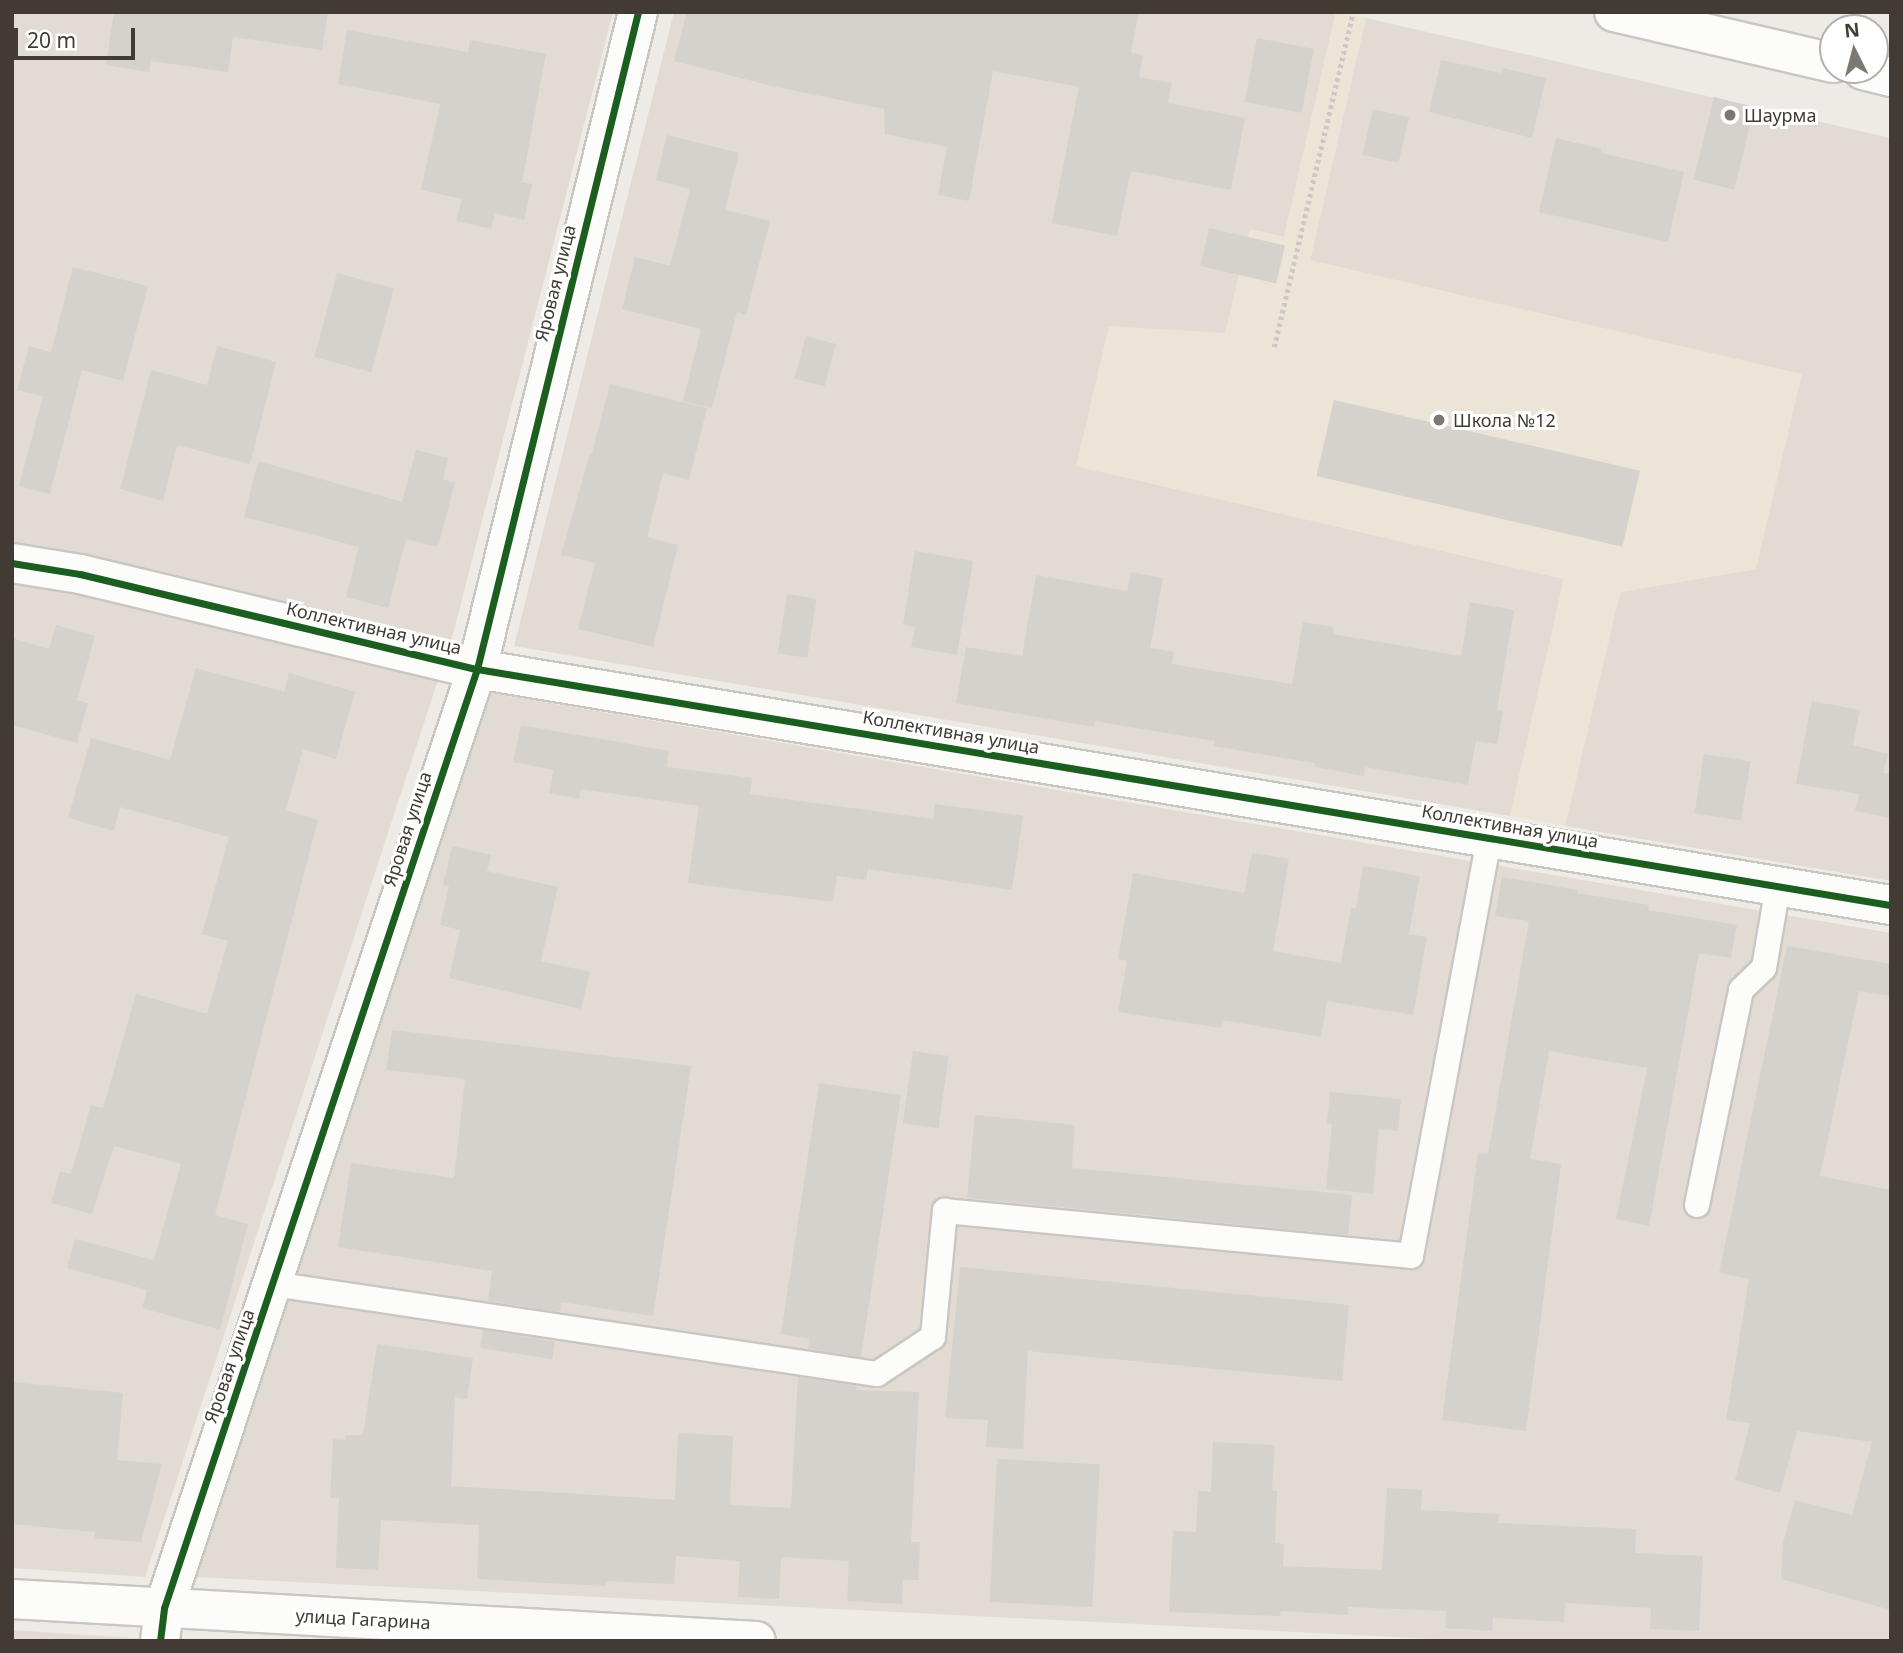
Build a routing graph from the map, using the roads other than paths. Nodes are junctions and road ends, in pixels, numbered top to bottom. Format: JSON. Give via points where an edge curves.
{"nodes":[{"id":1,"x":638,"y":12,"type":"edge"},
{"id":2,"x":1614,"y":12,"type":"edge"},
{"id":3,"x":1819,"y":60,"type":"edge"},
{"id":4,"x":12,"y":563,"type":"edge"},
{"id":5,"x":477,"y":668,"type":"junction"},
{"id":6,"x":1489,"y":838,"type":"junction"},
{"id":7,"x":1778,"y":886,"type":"junction"},
{"id":8,"x":1891,"y":905,"type":"edge"},
{"id":9,"x":1697,"y":1205,"type":"dead end"},
{"id":10,"x":273,"y":1284,"type":"junction"},
{"id":11,"x":12,"y":1599,"type":"edge"},
{"id":12,"x":162,"y":1624,"type":"edge"},
{"id":13,"x":756,"y":1641,"type":"edge"}],
"edges":[{"from":1,"to":5,"type":"street","name":"Яровая улица"},
{"from":2,"to":3,"type":"street"},
{"from":4,"to":5,"type":"street","name":"Коллективная улица","via":[[80,574]]},
{"from":5,"to":6,"type":"street","name":"Коллективная улица"},
{"from":5,"to":10,"type":"street","name":"Яровая улица"},
{"from":6,"to":7,"type":"street","name":"Коллективная улица"},
{"from":6,"to":10,"type":"lane","via":[[1411,1256],[946,1211],[933,1337],[877,1374]]},
{"from":7,"to":8,"type":"street","name":"Коллективная улица"},
{"from":7,"to":9,"type":"lane","via":[[1764,968],[1741,990]]},
{"from":10,"to":12,"type":"street","name":"Яровая улица"},
{"from":11,"to":12,"type":"street","name":"улица Гагарина"},
{"from":12,"to":13,"type":"street","name":"улица Гагарина"}]}
